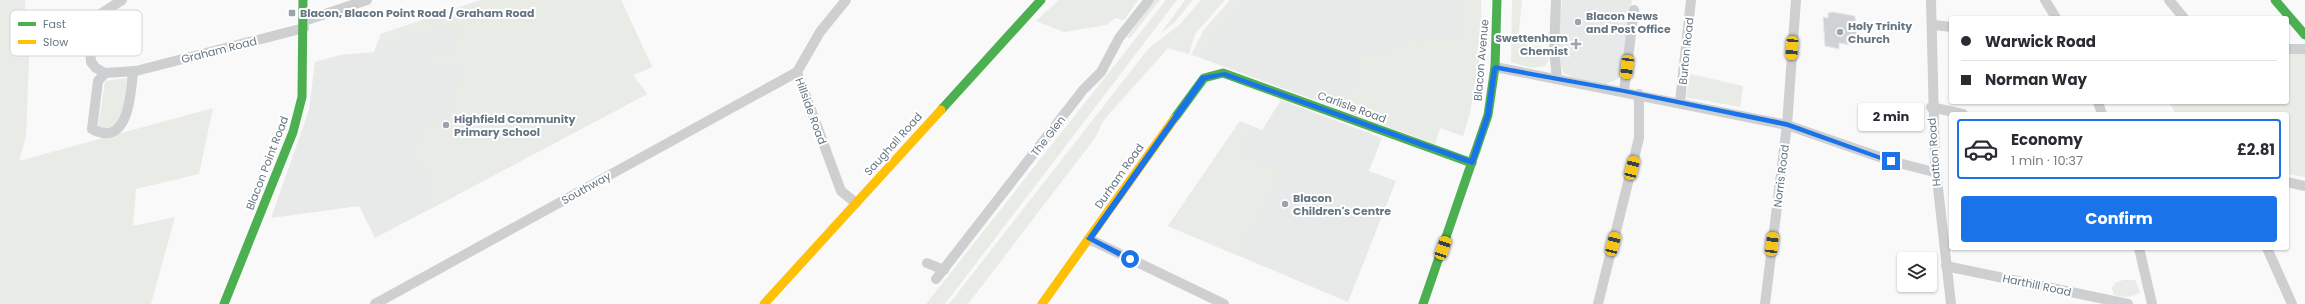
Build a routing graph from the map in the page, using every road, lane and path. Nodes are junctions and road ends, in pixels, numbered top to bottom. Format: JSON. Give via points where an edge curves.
{"nodes":[{"id":1,"x":122,"y":0,"type":"edge"},
{"id":2,"x":303,"y":0,"type":"edge"},
{"id":3,"x":367,"y":0,"type":"edge"},
{"id":4,"x":846,"y":0,"type":"edge"},
{"id":5,"x":1040,"y":0,"type":"edge"},
{"id":6,"x":1148,"y":0,"type":"edge"},
{"id":7,"x":1497,"y":0,"type":"edge"},
{"id":8,"x":1556,"y":0,"type":"edge"},
{"id":9,"x":1691,"y":0,"type":"edge"},
{"id":10,"x":1796,"y":0,"type":"edge"},
{"id":11,"x":1931,"y":0,"type":"edge"},
{"id":12,"x":2045,"y":0,"type":"edge"},
{"id":13,"x":2169,"y":0,"type":"edge"},
{"id":14,"x":2275,"y":0,"type":"edge"},
{"id":15,"x":107,"y":10,"type":"edge"},
{"id":16,"x":1634,"y":10,"type":"dead end"},
{"id":17,"x":2055,"y":16,"type":"edge"},
{"id":18,"x":2182,"y":16,"type":"edge"},
{"id":19,"x":2289,"y":16,"type":"edge"},
{"id":20,"x":2289,"y":16,"type":"edge"},
{"id":21,"x":304,"y":24,"type":"junction"},
{"id":22,"x":1934,"y":25,"type":"junction"},
{"id":23,"x":1949,"y":27,"type":"edge"},
{"id":24,"x":2305,"y":35,"type":"edge"},
{"id":25,"x":2289,"y":49,"type":"edge"},
{"id":26,"x":2305,"y":49,"type":"edge"},
{"id":27,"x":91,"y":56,"type":"edge"},
{"id":28,"x":1495,"y":68,"type":"junction"},
{"id":29,"x":133,"y":71,"type":"junction"},
{"id":30,"x":797,"y":72,"type":"junction"},
{"id":31,"x":105,"y":73,"type":"junction"},
{"id":32,"x":1223,"y":73,"type":"joint"},
{"id":33,"x":1557,"y":79,"type":"junction"},
{"id":34,"x":1624,"y":91,"type":"junction"},
{"id":35,"x":1640,"y":94,"type":"junction"},
{"id":36,"x":1680,"y":102,"type":"junction"},
{"id":37,"x":1931,"y":107,"type":"junction"},
{"id":38,"x":1954,"y":112,"type":"edge"},
{"id":39,"x":1787,"y":125,"type":"junction"},
{"id":40,"x":1472,"y":163,"type":"junction"},
{"id":41,"x":1934,"y":172,"type":"junction"},
{"id":42,"x":2289,"y":182,"type":"edge"},
{"id":43,"x":2305,"y":186,"type":"edge"},
{"id":44,"x":856,"y":203,"type":"junction"},
{"id":45,"x":1090,"y":239,"type":"junction"},
{"id":46,"x":2139,"y":250,"type":"edge"},
{"id":47,"x":2268,"y":250,"type":"edge"},
{"id":48,"x":927,"y":263,"type":"dead end"},
{"id":49,"x":1946,"y":266,"type":"junction"},
{"id":50,"x":944,"y":270,"type":"junction"},
{"id":51,"x":936,"y":280,"type":"dead end"},
{"id":52,"x":224,"y":304,"type":"edge"},
{"id":53,"x":374,"y":304,"type":"edge"},
{"id":54,"x":764,"y":304,"type":"edge"},
{"id":55,"x":1042,"y":304,"type":"edge"},
{"id":56,"x":1224,"y":304,"type":"edge"},
{"id":57,"x":1423,"y":304,"type":"edge"},
{"id":58,"x":1598,"y":304,"type":"edge"},
{"id":59,"x":1765,"y":304,"type":"edge"},
{"id":60,"x":1951,"y":304,"type":"edge"},
{"id":61,"x":2128,"y":304,"type":"edge"},
{"id":62,"x":2152,"y":304,"type":"edge"},
{"id":63,"x":2292,"y":304,"type":"edge"}],
"edges":[{"from":1,"to":15,"type":"street"},
{"from":2,"to":21,"type":"street","name":"Blacon Point Road"},
{"from":3,"to":21,"type":"street","name":"Graham Road"},
{"from":4,"to":30,"type":"street","name":"Hillside Road","via":[[820,32]]},
{"from":5,"to":44,"type":"street","name":"Saughall Road"},
{"from":6,"to":50,"type":"street","name":"The Glen","via":[[1118,38],[1101,72],[1083,90]]},
{"from":7,"to":28,"type":"street","name":"Blacon Avenue"},
{"from":8,"to":33,"type":"street","via":[[1554,50]]},
{"from":9,"to":36,"type":"street","name":"Burton Road"},
{"from":10,"to":39,"type":"street","name":"Norris Road"},
{"from":11,"to":22,"type":"street","name":"Hatton Road"},
{"from":12,"to":17,"type":"street"},
{"from":13,"to":18,"type":"street"},
{"from":14,"to":19,"type":"street"},
{"from":16,"to":34,"type":"street"},
{"from":20,"to":24,"type":"street"},
{"from":21,"to":29,"type":"street","name":"Graham Road"},
{"from":21,"to":52,"type":"street","name":"Blacon Point Road","via":[[302,97],[293,132]]},
{"from":22,"to":23,"type":"street"},
{"from":22,"to":37,"type":"street","name":"Hatton Road"},
{"from":25,"to":26,"type":"street"},
{"from":27,"to":31,"type":"street","via":[[91,62],[96,68]]},
{"from":28,"to":33,"type":"street"},
{"from":28,"to":40,"type":"street","name":"Blacon Avenue","via":[[1488,115]]},
{"from":29,"to":31,"type":"street","name":"Graham Road"},
{"from":29,"to":31,"type":"street","via":[[126,119],[118,128],[104,133],[92,129],[98,80]]},
{"from":30,"to":44,"type":"street","name":"Hillside Road","via":[[840,191]]},
{"from":30,"to":53,"type":"street","name":"Southway"},
{"from":32,"to":40,"type":"street","name":"Carlisle Road"},
{"from":32,"to":45,"type":"street","name":"Durham Road","via":[[1204,78]]},
{"from":33,"to":34,"type":"street"},
{"from":34,"to":35,"type":"street"},
{"from":35,"to":36,"type":"street"},
{"from":35,"to":58,"type":"street","via":[[1639,138]]},
{"from":36,"to":39,"type":"street"},
{"from":37,"to":38,"type":"street"},
{"from":37,"to":41,"type":"street","name":"Hatton Road"},
{"from":39,"to":41,"type":"street","via":[[1891,161]]},
{"from":39,"to":59,"type":"street","name":"Norris Road"},
{"from":40,"to":57,"type":"street","name":"Blacon Avenue"},
{"from":41,"to":49,"type":"street","name":"Hatton Road"},
{"from":42,"to":43,"type":"street"},
{"from":44,"to":54,"type":"street","name":"Saughall Road"},
{"from":45,"to":55,"type":"street","name":"Durham Road"},
{"from":45,"to":56,"type":"street"},
{"from":46,"to":62,"type":"street"},
{"from":47,"to":63,"type":"street"},
{"from":48,"to":50,"type":"street"},
{"from":49,"to":60,"type":"street","name":"Hatton Road"},
{"from":49,"to":61,"type":"street","name":"Harthill Road"},
{"from":50,"to":51,"type":"street","name":"The Glen"}]}
